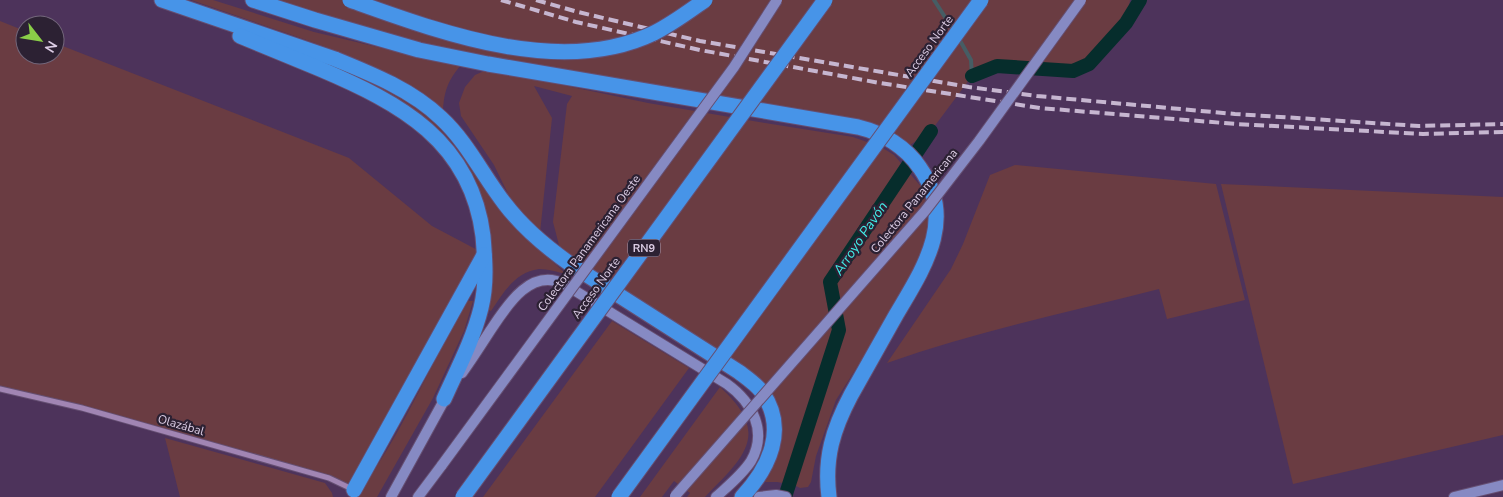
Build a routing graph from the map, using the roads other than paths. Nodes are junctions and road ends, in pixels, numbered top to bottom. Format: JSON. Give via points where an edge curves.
{"nodes":[{"id":1,"x":153,"y":0,"type":"edge"},
{"id":2,"x":162,"y":0,"type":"edge"},
{"id":3,"x":253,"y":0,"type":"edge"},
{"id":4,"x":350,"y":0,"type":"edge"},
{"id":5,"x":705,"y":0,"type":"edge"},
{"id":6,"x":777,"y":0,"type":"edge"},
{"id":7,"x":825,"y":0,"type":"edge"},
{"id":8,"x":981,"y":0,"type":"edge"},
{"id":9,"x":1081,"y":0,"type":"edge"},
{"id":10,"x":484,"y":254,"type":"junction"},
{"id":11,"x":0,"y":389,"type":"edge"},
{"id":12,"x":444,"y":399,"type":"junction"},
{"id":13,"x":1503,"y":485,"type":"edge"},
{"id":14,"x":352,"y":494,"type":"edge"},
{"id":15,"x":764,"y":496,"type":"edge"},
{"id":16,"x":391,"y":497,"type":"edge"},
{"id":17,"x":418,"y":497,"type":"edge"},
{"id":18,"x":463,"y":497,"type":"edge"},
{"id":19,"x":619,"y":497,"type":"edge"},
{"id":20,"x":675,"y":497,"type":"edge"},
{"id":21,"x":716,"y":497,"type":"edge"},
{"id":22,"x":742,"y":497,"type":"edge"},
{"id":23,"x":786,"y":497,"type":"edge"},
{"id":24,"x":829,"y":497,"type":"edge"},
{"id":25,"x":1454,"y":497,"type":"edge"}],
"edges":[{"from":1,"to":10,"type":"highway","via":[[358,85],[413,117],[446,149],[464,176],[475,199]]},
{"from":2,"to":22,"type":"highway","via":[[335,59],[407,92],[449,125],[505,204],[547,247],[752,382],[768,404],[773,419],[774,441],[764,470]]},
{"from":3,"to":24,"type":"highway","via":[[419,50],[858,127],[882,135],[904,150],[918,164],[930,186],[937,223],[933,242],[920,274],[841,415],[828,460]]},
{"from":4,"to":5,"type":"highway","bridge":true,"via":[[481,41],[572,53],[637,40],[671,24]]},
{"from":6,"to":17,"type":"main road","name":"Colectora Panamericana Oeste","bridge":true,"via":[[734,67]]},
{"from":7,"to":18,"type":"highway","name":"Acceso Norte","number":"RN9","bridge":true},
{"from":8,"to":19,"type":"highway","name":"Acceso Norte","bridge":true},
{"from":9,"to":20,"type":"main road","name":"Colectora Panamericana","bridge":true,"via":[[925,211]]},
{"from":10,"to":12,"type":"highway","via":[[485,287],[481,308],[472,338]]},
{"from":10,"to":14,"type":"highway"},
{"from":11,"to":14,"type":"street","name":"Olazábal","via":[[82,408],[328,478]]},
{"from":12,"to":16,"type":"main road"},
{"from":12,"to":21,"type":"main road","via":[[515,296],[536,282],[559,281],[727,384],[749,405],[758,428],[754,454],[743,472]]},
{"from":13,"to":25,"type":"main road"},
{"from":15,"to":23,"type":"main road"}]}
